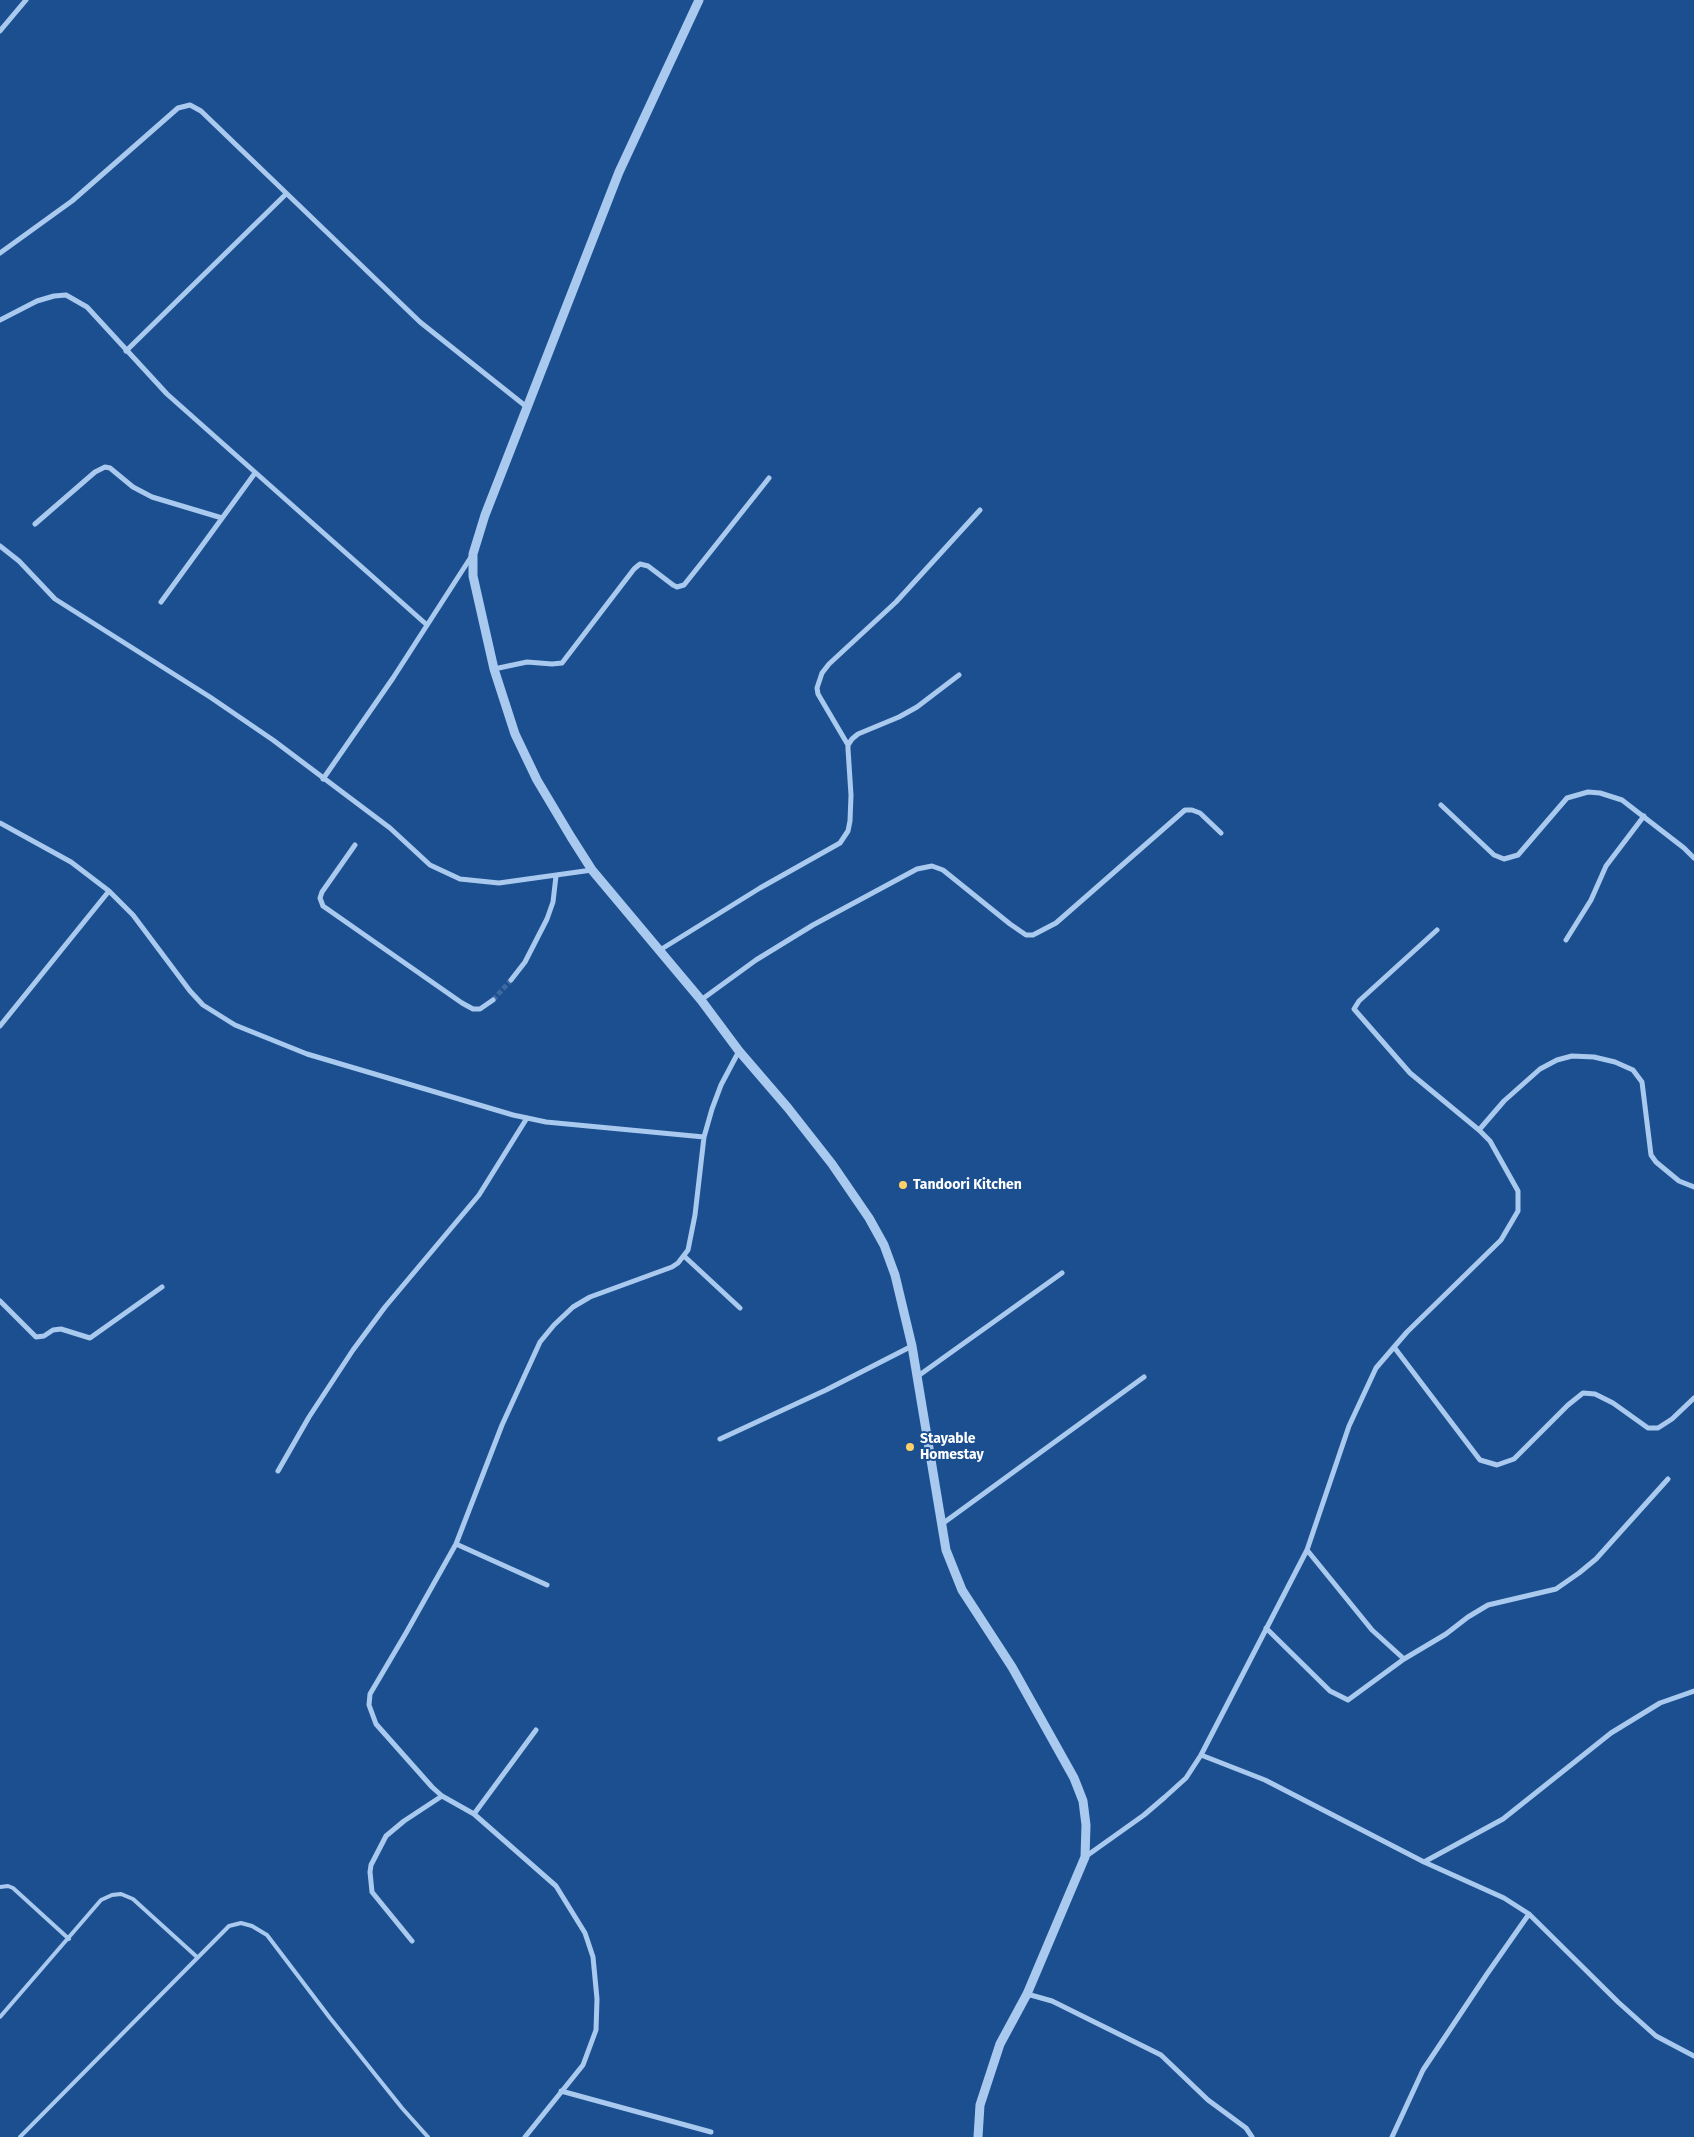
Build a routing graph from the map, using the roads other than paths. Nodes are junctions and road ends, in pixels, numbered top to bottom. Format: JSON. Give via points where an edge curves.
{"nodes":[{"id":1,"x":26,"y":0,"type":"edge"},
{"id":2,"x":699,"y":0,"type":"edge"},
{"id":3,"x":0,"y":31,"type":"edge"},
{"id":4,"x":286,"y":194,"type":"junction"},
{"id":5,"x":0,"y":253,"type":"edge"},
{"id":6,"x":0,"y":320,"type":"edge"},
{"id":7,"x":126,"y":351,"type":"junction"},
{"id":8,"x":528,"y":408,"type":"junction"},
{"id":9,"x":256,"y":472,"type":"junction"},
{"id":10,"x":769,"y":478,"type":"dead end"},
{"id":11,"x":980,"y":510,"type":"dead end"},
{"id":12,"x":222,"y":518,"type":"junction"},
{"id":13,"x":35,"y":524,"type":"dead end"},
{"id":14,"x":0,"y":546,"type":"edge"},
{"id":15,"x":473,"y":554,"type":"junction"},
{"id":16,"x":161,"y":602,"type":"dead end"},
{"id":17,"x":427,"y":624,"type":"junction"},
{"id":18,"x":494,"y":669,"type":"junction"},
{"id":19,"x":959,"y":675,"type":"dead end"},
{"id":20,"x":848,"y":745,"type":"junction"},
{"id":21,"x":323,"y":779,"type":"junction"},
{"id":22,"x":1441,"y":805,"type":"dead end"},
{"id":23,"x":1644,"y":816,"type":"junction"},
{"id":24,"x":0,"y":823,"type":"edge"},
{"id":25,"x":1221,"y":833,"type":"dead end"},
{"id":26,"x":355,"y":845,"type":"dead end"},
{"id":27,"x":1694,"y":858,"type":"edge"},
{"id":28,"x":592,"y":870,"type":"junction"},
{"id":29,"x":556,"y":876,"type":"junction"},
{"id":30,"x":109,"y":890,"type":"junction"},
{"id":31,"x":1437,"y":930,"type":"dead end"},
{"id":32,"x":1566,"y":940,"type":"dead end"},
{"id":33,"x":660,"y":950,"type":"junction"},
{"id":34,"x":511,"y":980,"type":"tunnel mouth"},
{"id":35,"x":493,"y":1000,"type":"tunnel mouth"},
{"id":36,"x":701,"y":1000,"type":"junction"},
{"id":37,"x":0,"y":1026,"type":"edge"},
{"id":38,"x":739,"y":1051,"type":"junction"},
{"id":39,"x":527,"y":1118,"type":"junction"},
{"id":40,"x":1479,"y":1130,"type":"junction"},
{"id":41,"x":704,"y":1137,"type":"junction"},
{"id":42,"x":1694,"y":1187,"type":"edge"},
{"id":43,"x":684,"y":1256,"type":"junction"},
{"id":44,"x":1062,"y":1273,"type":"dead end"},
{"id":45,"x":162,"y":1287,"type":"dead end"},
{"id":46,"x":0,"y":1301,"type":"edge"},
{"id":47,"x":740,"y":1308,"type":"dead end"},
{"id":48,"x":912,"y":1346,"type":"junction"},
{"id":49,"x":1394,"y":1347,"type":"junction"},
{"id":50,"x":918,"y":1376,"type":"junction"},
{"id":51,"x":1144,"y":1377,"type":"dead end"},
{"id":52,"x":1694,"y":1398,"type":"edge"},
{"id":53,"x":720,"y":1439,"type":"dead end"},
{"id":54,"x":278,"y":1471,"type":"dead end"},
{"id":55,"x":1668,"y":1479,"type":"dead end"},
{"id":56,"x":942,"y":1524,"type":"junction"},
{"id":57,"x":456,"y":1544,"type":"junction"},
{"id":58,"x":1306,"y":1550,"type":"junction"},
{"id":59,"x":547,"y":1585,"type":"dead end"},
{"id":60,"x":1266,"y":1628,"type":"junction"},
{"id":61,"x":1404,"y":1659,"type":"junction"},
{"id":62,"x":1694,"y":1691,"type":"edge"},
{"id":63,"x":536,"y":1730,"type":"dead end"},
{"id":64,"x":1201,"y":1755,"type":"junction"},
{"id":65,"x":442,"y":1796,"type":"junction"},
{"id":66,"x":474,"y":1814,"type":"junction"},
{"id":67,"x":1085,"y":1857,"type":"junction"},
{"id":68,"x":1424,"y":1862,"type":"junction"},
{"id":69,"x":0,"y":1887,"type":"edge"},
{"id":70,"x":1529,"y":1914,"type":"junction"},
{"id":71,"x":69,"y":1939,"type":"junction"},
{"id":72,"x":412,"y":1941,"type":"dead end"},
{"id":73,"x":197,"y":1957,"type":"junction"},
{"id":74,"x":1026,"y":1994,"type":"junction"},
{"id":75,"x":0,"y":2017,"type":"edge"},
{"id":76,"x":1694,"y":2056,"type":"edge"},
{"id":77,"x":562,"y":2091,"type":"junction"},
{"id":78,"x":711,"y":2132,"type":"dead end"},
{"id":79,"x":20,"y":2137,"type":"edge"},
{"id":80,"x":428,"y":2137,"type":"edge"},
{"id":81,"x":525,"y":2137,"type":"edge"},
{"id":82,"x":978,"y":2137,"type":"edge"},
{"id":83,"x":1252,"y":2137,"type":"edge"},
{"id":84,"x":1392,"y":2137,"type":"edge"}],
"edges":[{"from":1,"to":3,"type":"street"},
{"from":2,"to":8,"type":"street","via":[[619,172]]},
{"from":4,"to":5,"type":"street","via":[[201,111],[190,105],[183,106],[72,200]]},
{"from":4,"to":7,"type":"street"},
{"from":4,"to":8,"type":"street","via":[[420,322]]},
{"from":6,"to":7,"type":"street","via":[[37,301],[66,296],[87,308]]},
{"from":7,"to":9,"type":"street","via":[[167,394]]},
{"from":8,"to":15,"type":"street","via":[[485,515]]},
{"from":9,"to":12,"type":"street"},
{"from":9,"to":17,"type":"street"},
{"from":10,"to":18,"type":"street","via":[[684,585],[677,587],[648,566],[640,564],[562,663],[527,662]]},
{"from":11,"to":20,"type":"street","via":[[896,602],[822,673],[818,694]]},
{"from":12,"to":13,"type":"street","via":[[152,497],[105,467]]},
{"from":12,"to":16,"type":"street"},
{"from":14,"to":21,"type":"street","via":[[19,560],[54,599],[210,697]]},
{"from":15,"to":17,"type":"street"},
{"from":15,"to":18,"type":"street","via":[[473,576]]},
{"from":17,"to":21,"type":"street"},
{"from":18,"to":28,"type":"street","via":[[515,734],[528,762]]},
{"from":19,"to":20,"type":"street","via":[[916,707],[858,734]]},
{"from":20,"to":33,"type":"street","via":[[851,795],[845,838]]},
{"from":21,"to":29,"type":"street","via":[[390,828],[430,865],[460,878],[499,883]]},
{"from":22,"to":23,"type":"street","via":[[1494,855],[1504,859],[1518,855],[1567,798],[1580,794],[1588,792],[1622,800]]},
{"from":23,"to":27,"type":"street"},
{"from":23,"to":32,"type":"street","via":[[1606,866],[1591,900]]},
{"from":24,"to":30,"type":"street","via":[[71,862]]},
{"from":25,"to":36,"type":"street","via":[[1200,813],[1186,810],[1056,923],[1033,935],[1026,935],[1010,924],[943,870],[932,866],[917,868],[813,925],[756,960]]},
{"from":26,"to":35,"type":"street","via":[[322,892],[323,906],[462,1004],[480,1009]]},
{"from":28,"to":29,"type":"street"},
{"from":28,"to":33,"type":"street"},
{"from":29,"to":34,"type":"street","via":[[547,919],[525,962]]},
{"from":30,"to":37,"type":"street"},
{"from":30,"to":39,"type":"street","via":[[133,915],[203,1005],[235,1025],[307,1054]]},
{"from":31,"to":40,"type":"street","via":[[1358,1001],[1354,1009],[1410,1073]]},
{"from":33,"to":36,"type":"street"},
{"from":36,"to":38,"type":"street"},
{"from":38,"to":41,"type":"street","via":[[721,1085]]},
{"from":38,"to":48,"type":"street","via":[[788,1108],[869,1218],[895,1275]]},
{"from":39,"to":41,"type":"street"},
{"from":39,"to":54,"type":"street","via":[[479,1195],[353,1350],[309,1416]]},
{"from":40,"to":42,"type":"street","via":[[1504,1101],[1540,1069],[1557,1060],[1572,1056],[1615,1062],[1633,1070],[1642,1082],[1651,1155],[1680,1181]]},
{"from":40,"to":49,"type":"street","via":[[1490,1141],[1518,1191],[1518,1211],[1501,1240]]},
{"from":41,"to":43,"type":"street","via":[[691,1239]]},
{"from":43,"to":47,"type":"street"},
{"from":43,"to":57,"type":"street","via":[[672,1267],[590,1297],[573,1307],[540,1342],[502,1425]]},
{"from":44,"to":50,"type":"street"},
{"from":45,"to":46,"type":"street","via":[[90,1338],[61,1329],[36,1336]]},
{"from":48,"to":50,"type":"street"},
{"from":48,"to":53,"type":"street"},
{"from":49,"to":52,"type":"street","via":[[1480,1460],[1497,1465],[1514,1458],[1583,1393],[1601,1397],[1648,1428],[1658,1428],[1672,1419]]},
{"from":49,"to":58,"type":"street","via":[[1376,1368],[1349,1426]]},
{"from":50,"to":56,"type":"street"},
{"from":51,"to":56,"type":"street"},
{"from":55,"to":61,"type":"street","via":[[1596,1559],[1579,1573],[1556,1588],[1488,1605]]},
{"from":56,"to":67,"type":"street","via":[[946,1550],[962,1590],[1012,1667],[1074,1778],[1083,1801]]},
{"from":57,"to":59,"type":"street"},
{"from":57,"to":65,"type":"street","via":[[377,1679],[368,1705],[376,1724]]},
{"from":58,"to":60,"type":"street"},
{"from":58,"to":61,"type":"street","via":[[1372,1630]]},
{"from":60,"to":61,"type":"street","via":[[1330,1691],[1348,1700]]},
{"from":60,"to":64,"type":"street"},
{"from":62,"to":68,"type":"street","via":[[1660,1703],[1612,1733],[1504,1819]]},
{"from":63,"to":66,"type":"street"},
{"from":64,"to":67,"type":"street","via":[[1186,1778],[1166,1798]]},
{"from":64,"to":68,"type":"street","via":[[1265,1780]]},
{"from":65,"to":66,"type":"street"},
{"from":65,"to":72,"type":"street","via":[[386,1836],[371,1865],[372,1892]]},
{"from":66,"to":77,"type":"street","via":[[556,1886],[586,1933],[593,1957],[596,2030],[583,2065]]},
{"from":67,"to":74,"type":"street"},
{"from":68,"to":70,"type":"street","via":[[1504,1898]]},
{"from":69,"to":71,"type":"lane","via":[[13,1888]]},
{"from":70,"to":76,"type":"street","via":[[1656,2036]]},
{"from":70,"to":84,"type":"street","via":[[1423,2070]]},
{"from":71,"to":73,"type":"lane","via":[[101,1900],[121,1894],[133,1899]]},
{"from":71,"to":75,"type":"lane"},
{"from":73,"to":79,"type":"lane"},
{"from":73,"to":80,"type":"lane","via":[[229,1926],[241,1923],[267,1935],[372,2071]]},
{"from":74,"to":82,"type":"street","via":[[1000,2044],[980,2105]]},
{"from":74,"to":83,"type":"street","via":[[1052,2001],[1162,2055],[1208,2100],[1246,2128]]},
{"from":77,"to":78,"type":"street"},
{"from":77,"to":81,"type":"street"}]}
